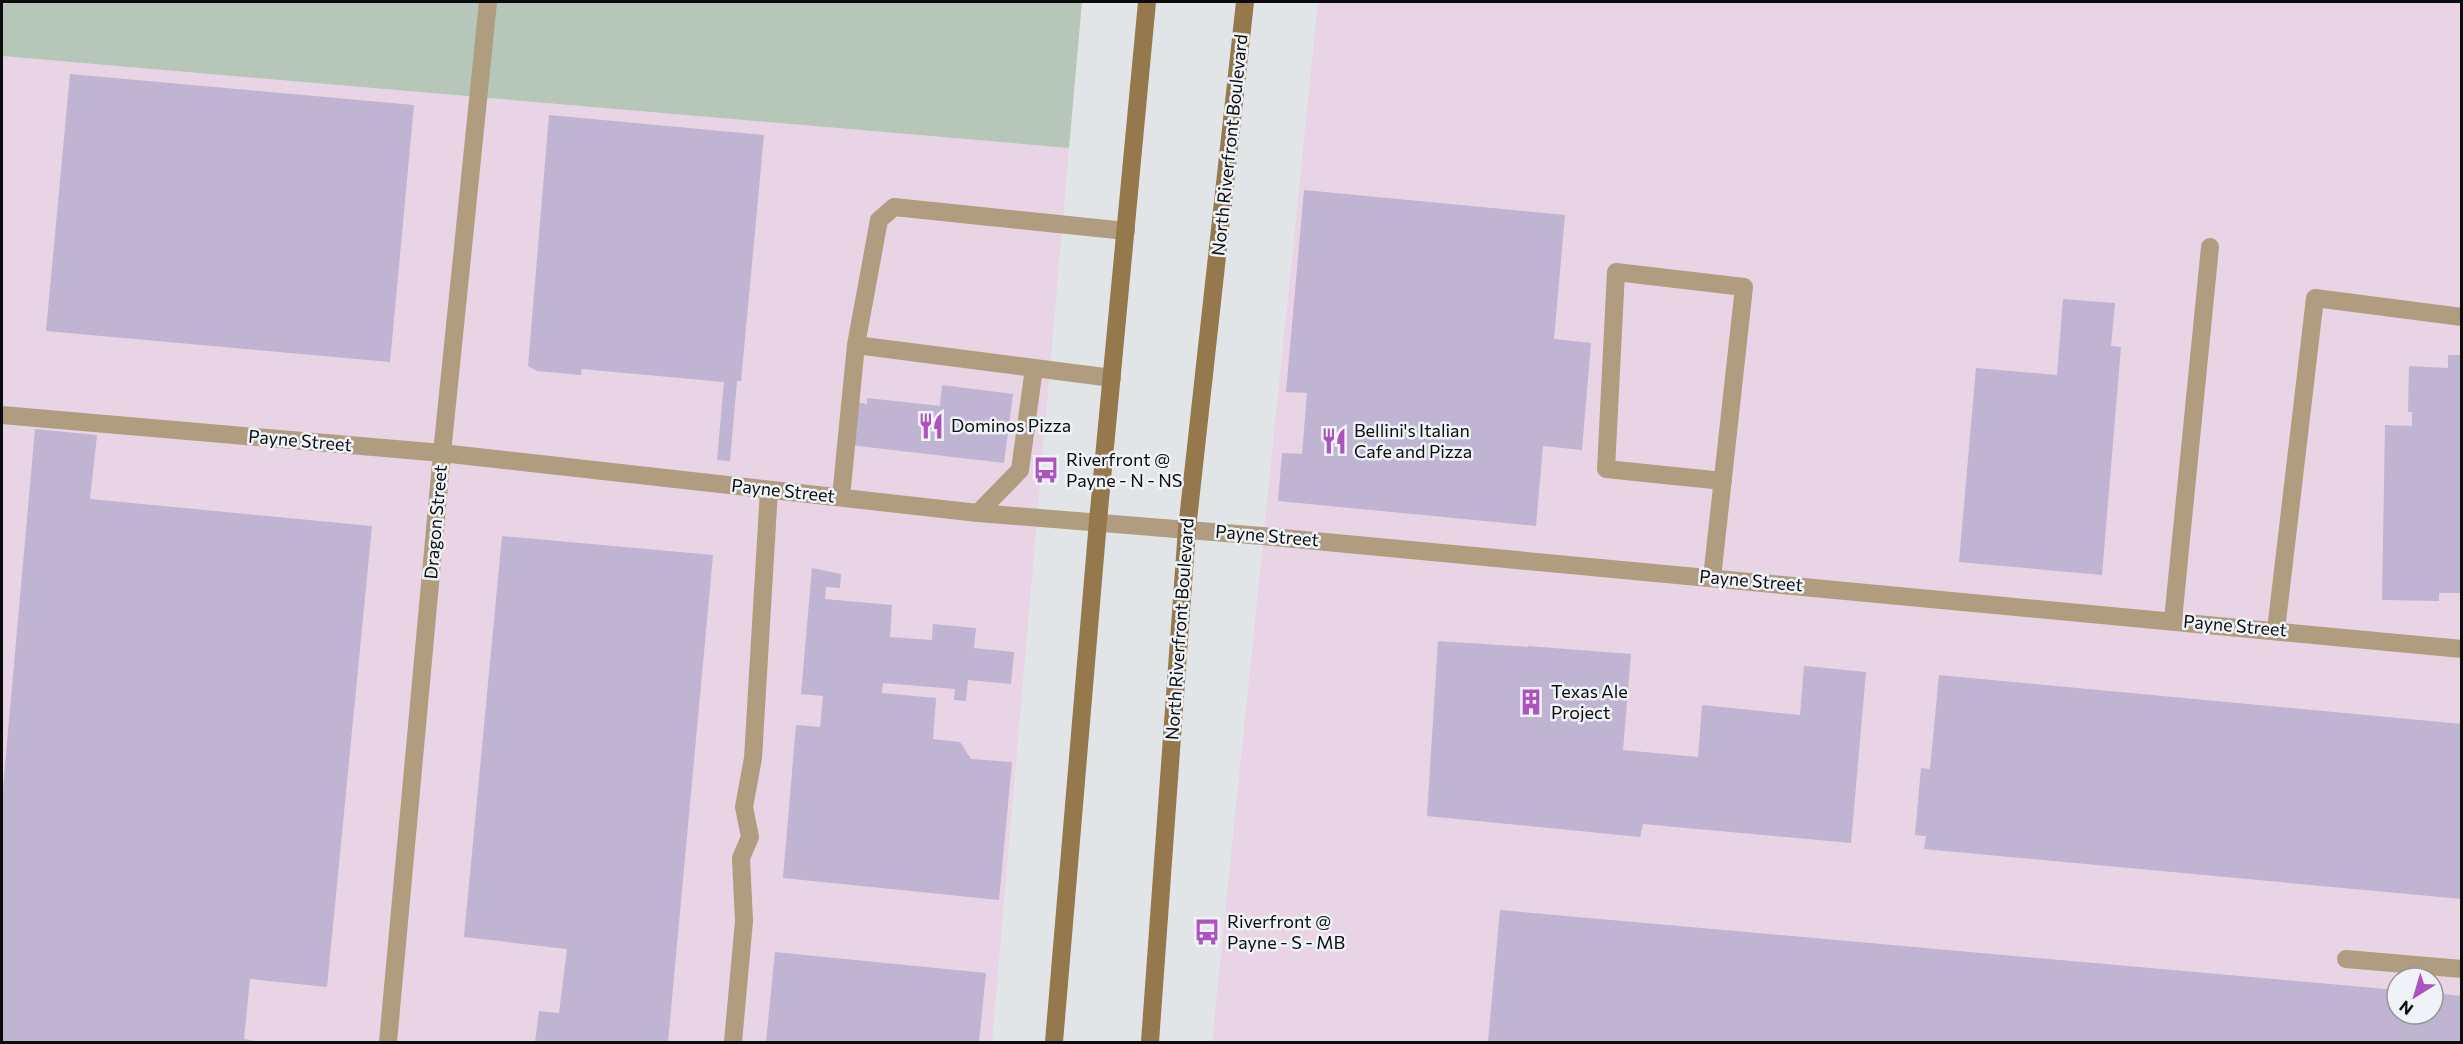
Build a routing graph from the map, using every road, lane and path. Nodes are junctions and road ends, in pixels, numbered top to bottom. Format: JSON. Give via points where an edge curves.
{"nodes":[{"id":1,"x":488,"y":2,"type":"edge"},
{"id":2,"x":1147,"y":2,"type":"edge"},
{"id":3,"x":1245,"y":2,"type":"edge"},
{"id":4,"x":1126,"y":231,"type":"junction"},
{"id":5,"x":2210,"y":247,"type":"dead end"},
{"id":6,"x":2462,"y":317,"type":"edge"},
{"id":7,"x":856,"y":345,"type":"junction"},
{"id":8,"x":1034,"y":368,"type":"junction"},
{"id":9,"x":1112,"y":378,"type":"junction"},
{"id":10,"x":2,"y":415,"type":"edge"},
{"id":11,"x":442,"y":453,"type":"junction"},
{"id":12,"x":1723,"y":481,"type":"junction"},
{"id":13,"x":769,"y":490,"type":"junction"},
{"id":14,"x":841,"y":497,"type":"junction"},
{"id":15,"x":978,"y":513,"type":"junction"},
{"id":16,"x":1098,"y":521,"type":"junction"},
{"id":17,"x":1187,"y":529,"type":"junction"},
{"id":18,"x":1712,"y":578,"type":"junction"},
{"id":19,"x":2173,"y":620,"type":"junction"},
{"id":20,"x":2276,"y":630,"type":"junction"},
{"id":21,"x":2462,"y":649,"type":"edge"},
{"id":22,"x":2346,"y":959,"type":"dead end"},
{"id":23,"x":2462,"y":969,"type":"edge"},
{"id":24,"x":388,"y":1042,"type":"edge"},
{"id":25,"x":733,"y":1042,"type":"edge"},
{"id":26,"x":1054,"y":1042,"type":"edge"},
{"id":27,"x":1150,"y":1042,"type":"edge"}],
"edges":[{"from":1,"to":11,"type":"street","name":"Dragon Street"},
{"from":2,"to":4,"type":"main road"},
{"from":3,"to":17,"type":"main road","name":"North Riverfront Boulevard"},
{"from":4,"to":7,"type":"street","via":[[894,207],[879,220]]},
{"from":4,"to":9,"type":"main road"},
{"from":5,"to":19,"type":"street"},
{"from":6,"to":20,"type":"street","via":[[2315,298]]},
{"from":7,"to":8,"type":"street"},
{"from":7,"to":14,"type":"street"},
{"from":8,"to":9,"type":"street"},
{"from":8,"to":15,"type":"street","via":[[1020,470]]},
{"from":9,"to":16,"type":"main road"},
{"from":10,"to":11,"type":"street","name":"Payne Street"},
{"from":11,"to":13,"type":"street","name":"Payne Street"},
{"from":11,"to":24,"type":"street","name":"Dragon Street"},
{"from":12,"to":12,"type":"street","via":[[1744,287],[1616,272],[1606,469]]},
{"from":12,"to":18,"type":"street"},
{"from":13,"to":14,"type":"street","name":"Payne Street"},
{"from":13,"to":25,"type":"street","via":[[753,758],[744,807],[750,837],[741,858],[744,921]]},
{"from":14,"to":15,"type":"street","name":"Payne Street"},
{"from":15,"to":16,"type":"street","name":"Payne Street"},
{"from":16,"to":17,"type":"street","name":"Payne Street"},
{"from":16,"to":26,"type":"main road"},
{"from":17,"to":18,"type":"street","name":"Payne Street"},
{"from":17,"to":27,"type":"main road","name":"North Riverfront Boulevard"},
{"from":18,"to":19,"type":"street","name":"Payne Street"},
{"from":19,"to":20,"type":"street","name":"Payne Street"},
{"from":20,"to":21,"type":"street","name":"Payne Street"},
{"from":22,"to":23,"type":"street"}]}
